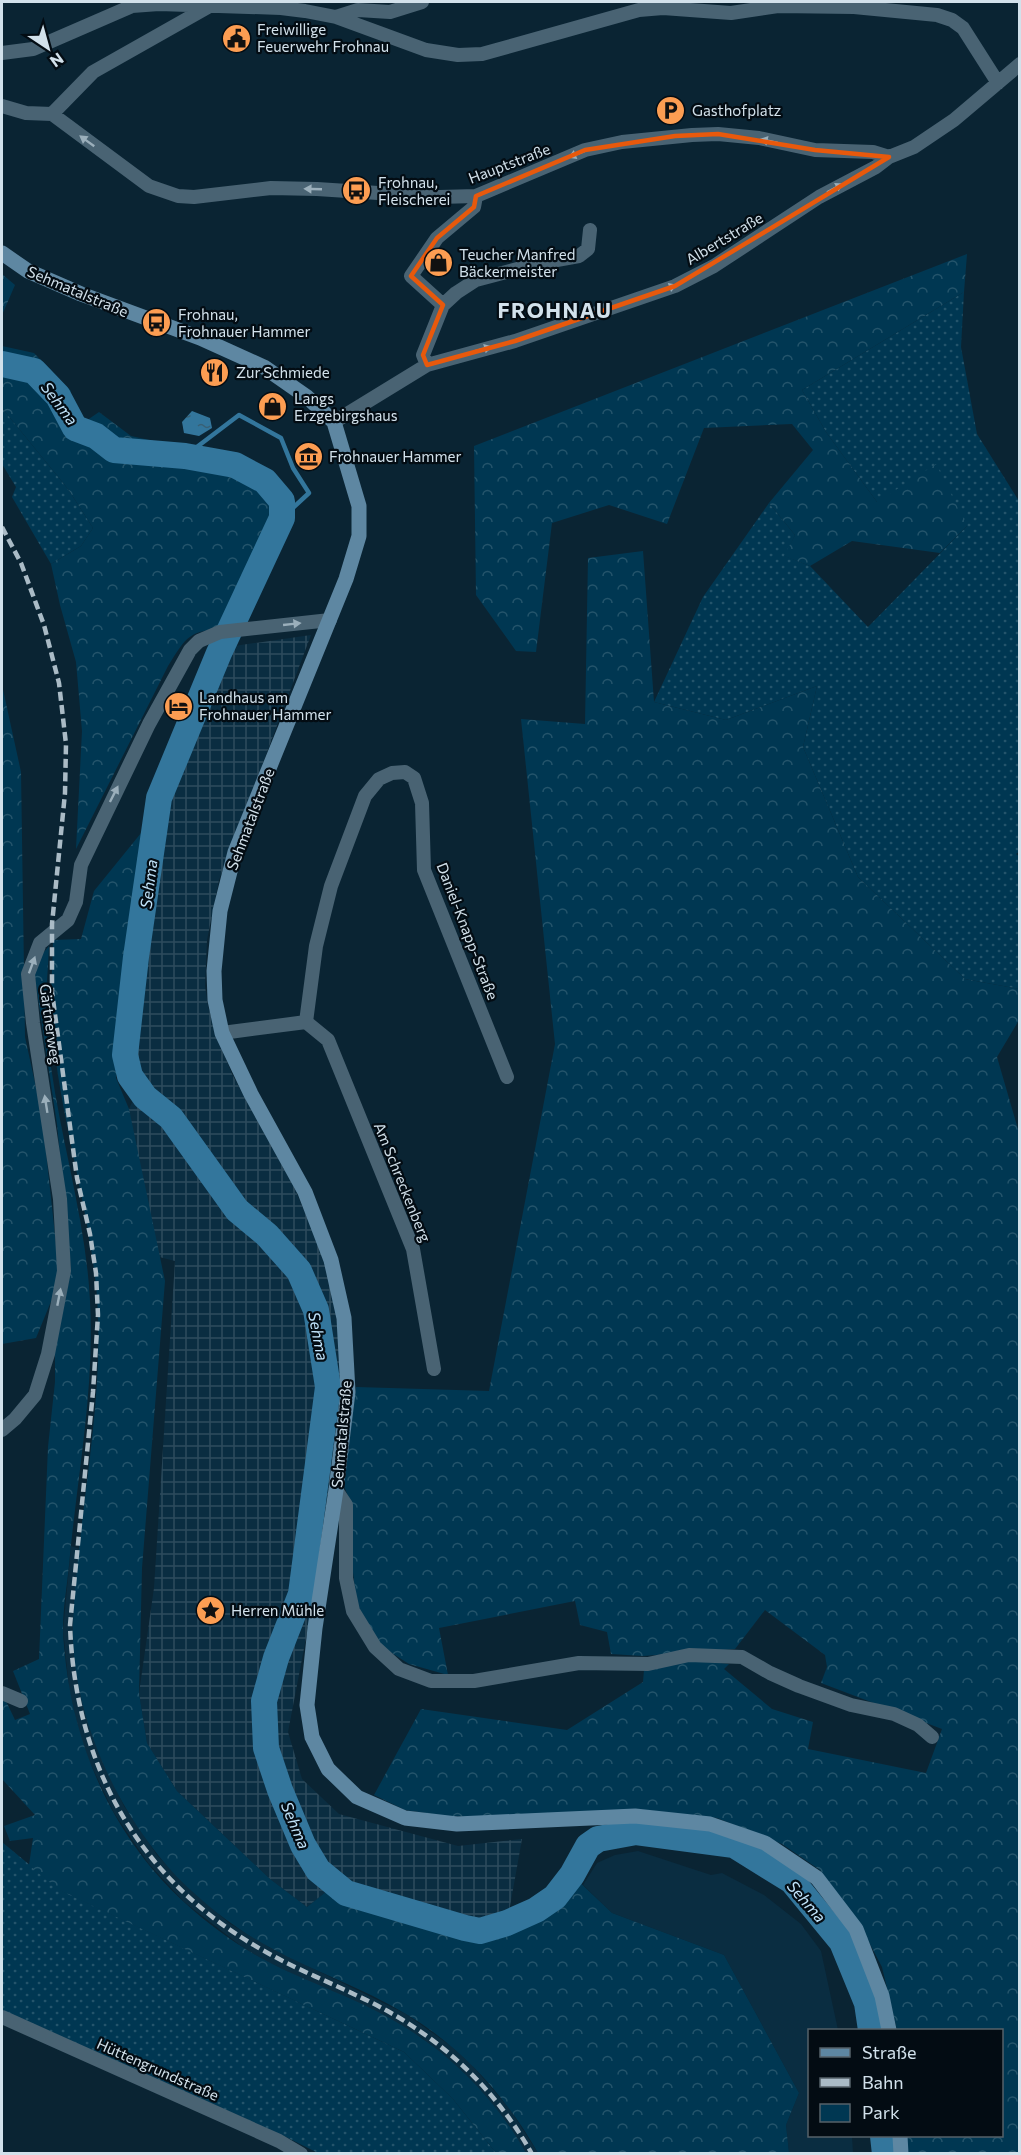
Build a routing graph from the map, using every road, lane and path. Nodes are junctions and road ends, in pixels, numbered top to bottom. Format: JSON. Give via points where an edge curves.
{"nodes":[{"id":1,"x":422,"y":2,"type":"edge"},
{"id":2,"x":210,"y":6,"type":"junction"},
{"id":3,"x":336,"y":17,"type":"junction"},
{"id":4,"x":2,"y":53,"type":"edge"},
{"id":5,"x":1020,"y":64,"type":"edge"},
{"id":6,"x":998,"y":83,"type":"junction"},
{"id":7,"x":2,"y":106,"type":"edge"},
{"id":8,"x":52,"y":114,"type":"junction"},
{"id":9,"x":889,"y":157,"type":"junction"},
{"id":10,"x":476,"y":196,"type":"junction"},
{"id":11,"x":590,"y":230,"type":"dead end"},
{"id":12,"x":2,"y":253,"type":"edge"},
{"id":13,"x":443,"y":305,"type":"junction"},
{"id":14,"x":427,"y":365,"type":"junction"},
{"id":15,"x":334,"y":423,"type":"junction"},
{"id":16,"x":330,"y":620,"type":"junction"},
{"id":17,"x":306,"y":1022,"type":"junction"},
{"id":18,"x":222,"y":1033,"type":"junction"},
{"id":19,"x":507,"y":1077,"type":"dead end"},
{"id":20,"x":434,"y":1369,"type":"dead end"},
{"id":21,"x":2,"y":1430,"type":"edge"},
{"id":22,"x":336,"y":1490,"type":"junction"},
{"id":23,"x":2,"y":1693,"type":"edge"},
{"id":24,"x":21,"y":1701,"type":"dead end"},
{"id":25,"x":932,"y":1737,"type":"dead end"},
{"id":26,"x":2,"y":2017,"type":"edge"},
{"id":27,"x":889,"y":2029,"type":"edge"},
{"id":28,"x":900,"y":2137,"type":"edge"},
{"id":29,"x":276,"y":2148,"type":"edge"},
{"id":30,"x":301,"y":2154,"type":"edge"},
{"id":31,"x":901,"y":2154,"type":"edge"}],
"edges":[{"from":1,"to":3,"type":"street","via":[[390,12],[358,10]]},
{"from":2,"to":3,"type":"street","via":[[281,8]]},
{"from":2,"to":4,"type":"street","via":[[132,6],[33,49]]},
{"from":2,"to":8,"type":"street","via":[[93,72]]},
{"from":3,"to":6,"type":"street","via":[[426,50],[459,55],[482,54],[639,9],[731,13],[778,6],[854,7],[938,15],[963,28]]},
{"from":5,"to":6,"type":"street"},
{"from":6,"to":9,"type":"street","via":[[954,120],[914,147]]},
{"from":7,"to":8,"type":"street","via":[[26,113]]},
{"from":10,"to":8,"type":"street","name":"Hauptstraße","one_way":true,"via":[[271,188],[178,196],[149,186]]},
{"from":9,"to":10,"type":"street","name":"Hauptstraße","one_way":true,"via":[[873,152],[814,150],[759,138],[718,134],[675,136],[585,150]]},
{"from":14,"to":9,"type":"street","name":"Albertstraße","one_way":true,"via":[[515,341],[675,286],[714,266],[819,197]]},
{"from":10,"to":13,"type":"street","via":[[474,207],[437,238],[411,276]]},
{"from":11,"to":13,"type":"street","via":[[588,249],[579,256],[476,280]]},
{"from":12,"to":15,"type":"main road","name":"Sehmatalstraße","via":[[28,271],[211,342],[264,367],[307,397]]},
{"from":13,"to":14,"type":"street","via":[[423,355]]},
{"from":14,"to":15,"type":"street","name":"Albertstraße"},
{"from":15,"to":16,"type":"main road","name":"Sehmatalstraße","via":[[359,506],[359,537]]},
{"from":16,"to":18,"type":"main road","name":"Sehmatalstraße","via":[[235,852],[220,911],[214,971]]},
{"from":21,"to":16,"type":"street","name":"Gärtnerweg","one_way":true,"via":[[35,1395],[48,1354],[64,1271],[60,1199],[28,974],[40,943],[68,920],[76,902],[81,865],[149,724],[190,650],[199,641],[220,632]]},
{"from":17,"to":18,"type":"street"},
{"from":17,"to":19,"type":"street","name":"Daniel-Knapp-Straße","via":[[316,946],[331,886],[365,796],[379,779],[405,772],[414,778],[422,803],[424,870]]},
{"from":17,"to":20,"type":"street","name":"Am Schreckenberg","via":[[328,1040],[413,1249]]},
{"from":18,"to":22,"type":"main road","name":"Sehmatalstraße","via":[[250,1094],[304,1192],[331,1260],[344,1318],[348,1392]]},
{"from":22,"to":25,"type":"street","via":[[346,1504],[346,1578],[353,1611],[375,1647],[399,1669],[431,1681],[474,1681],[579,1663],[648,1664],[689,1655],[742,1657],[799,1686],[851,1705],[894,1714],[918,1725]]},
{"from":22,"to":27,"type":"main road","name":"Sehmatalstraße","via":[[307,1705],[312,1737],[335,1776],[357,1797],[405,1818],[457,1824],[635,1816],[710,1824],[765,1843],[817,1878],[856,1929],[882,1996]]},
{"from":23,"to":24,"type":"street"},
{"from":26,"to":29,"type":"street","name":"Hüttengrundstraße"},
{"from":28,"to":31,"type":"main road"},
{"from":29,"to":30,"type":"street","name":"Hüttengrundstraße"}]}
